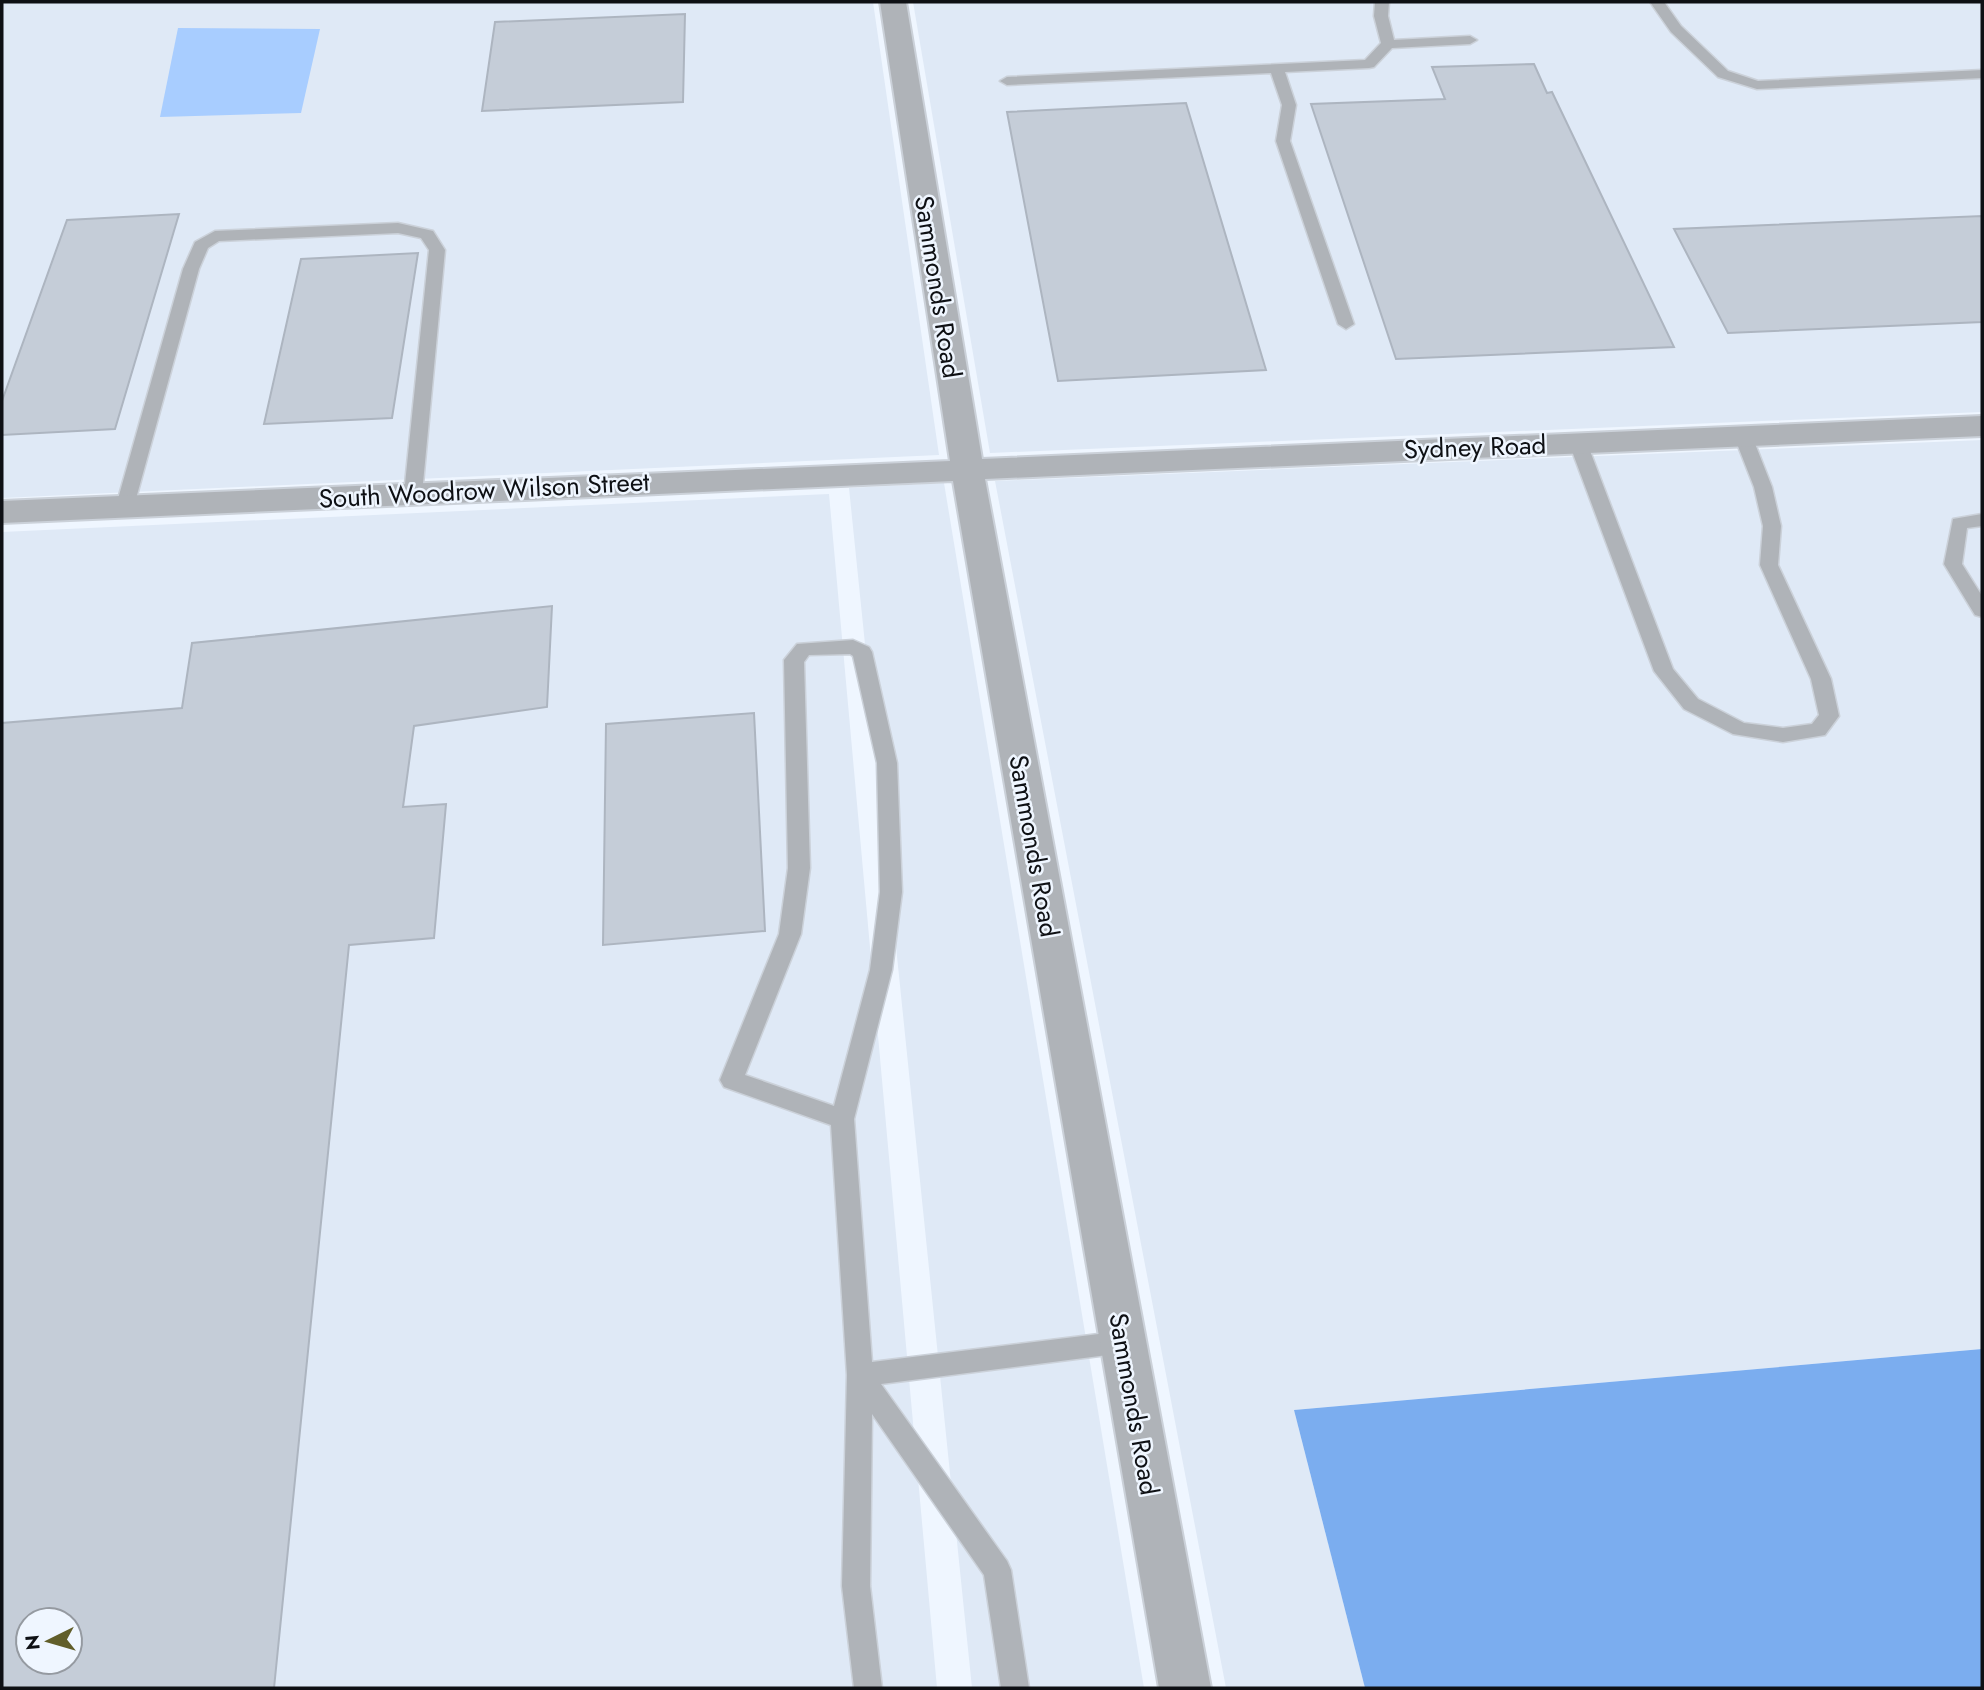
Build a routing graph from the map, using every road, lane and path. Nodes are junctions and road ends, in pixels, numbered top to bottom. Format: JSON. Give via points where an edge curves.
{"nodes":[{"id":1,"x":893,"y":2,"type":"edge"},
{"id":2,"x":1382,"y":2,"type":"edge"},
{"id":3,"x":1657,"y":2,"type":"edge"},
{"id":4,"x":1471,"y":40,"type":"dead end"},
{"id":5,"x":1388,"y":44,"type":"junction"},
{"id":6,"x":1277,"y":68,"type":"junction"},
{"id":7,"x":1982,"y":74,"type":"edge"},
{"id":8,"x":1007,"y":81,"type":"dead end"},
{"id":9,"x":1346,"y":324,"type":"dead end"},
{"id":10,"x":1982,"y":426,"type":"edge"},
{"id":11,"x":1743,"y":436,"type":"junction"},
{"id":12,"x":1578,"y":443,"type":"junction"},
{"id":13,"x":967,"y":468,"type":"junction"},
{"id":14,"x":412,"y":494,"type":"junction"},
{"id":15,"x":125,"y":506,"type":"junction"},
{"id":16,"x":2,"y":512,"type":"edge"},
{"id":17,"x":1982,"y":520,"type":"edge"},
{"id":18,"x":1982,"y":611,"type":"edge"},
{"id":19,"x":842,"y":1119,"type":"junction"},
{"id":20,"x":1123,"y":1342,"type":"junction"},
{"id":21,"x":860,"y":1375,"type":"junction"},
{"id":22,"x":868,"y":1688,"type":"edge"},
{"id":23,"x":1015,"y":1688,"type":"edge"},
{"id":24,"x":1185,"y":1688,"type":"edge"}],
"edges":[{"from":1,"to":13,"type":"street","name":"Sammonds Road"},
{"from":2,"to":5,"type":"lane"},
{"from":3,"to":7,"type":"lane","via":[[1676,29],[1723,74],[1758,85]]},
{"from":4,"to":5,"type":"lane"},
{"from":5,"to":6,"type":"lane","via":[[1369,64]]},
{"from":6,"to":8,"type":"lane"},
{"from":6,"to":9,"type":"lane","via":[[1289,105],[1283,141]]},
{"from":10,"to":11,"type":"street","name":"Sydney Road"},
{"from":11,"to":12,"type":"street","name":"Sydney Road"},
{"from":11,"to":12,"type":"lane","via":[[1772,526],[1769,565],[1821,679],[1829,716],[1818,730],[1783,736],[1740,729],[1692,704],[1664,671]]},
{"from":12,"to":13,"type":"street","name":"Sydney Road"},
{"from":13,"to":14,"type":"street","name":"South Woodrow Wilson Street"},
{"from":13,"to":20,"type":"street","name":"Sammonds Road"},
{"from":14,"to":15,"type":"street","name":"South Woodrow Wilson Street"},
{"from":14,"to":15,"type":"lane","via":[[437,250],[428,234],[398,228],[215,236],[201,245]]},
{"from":15,"to":16,"type":"street","name":"South Woodrow Wilson Street"},
{"from":17,"to":18,"type":"lane","via":[[1959,523],[1953,564]]},
{"from":19,"to":19,"type":"lane","via":[[881,970],[891,892],[887,763],[862,652],[853,647],[804,649],[794,660],[799,868],[790,934],[732,1080]]},
{"from":19,"to":21,"type":"lane"},
{"from":20,"to":21,"type":"lane"},
{"from":20,"to":24,"type":"street","name":"Sammonds Road"},
{"from":21,"to":22,"type":"lane","via":[[856,1586]]},
{"from":21,"to":23,"type":"lane","via":[[997,1570]]}]}
